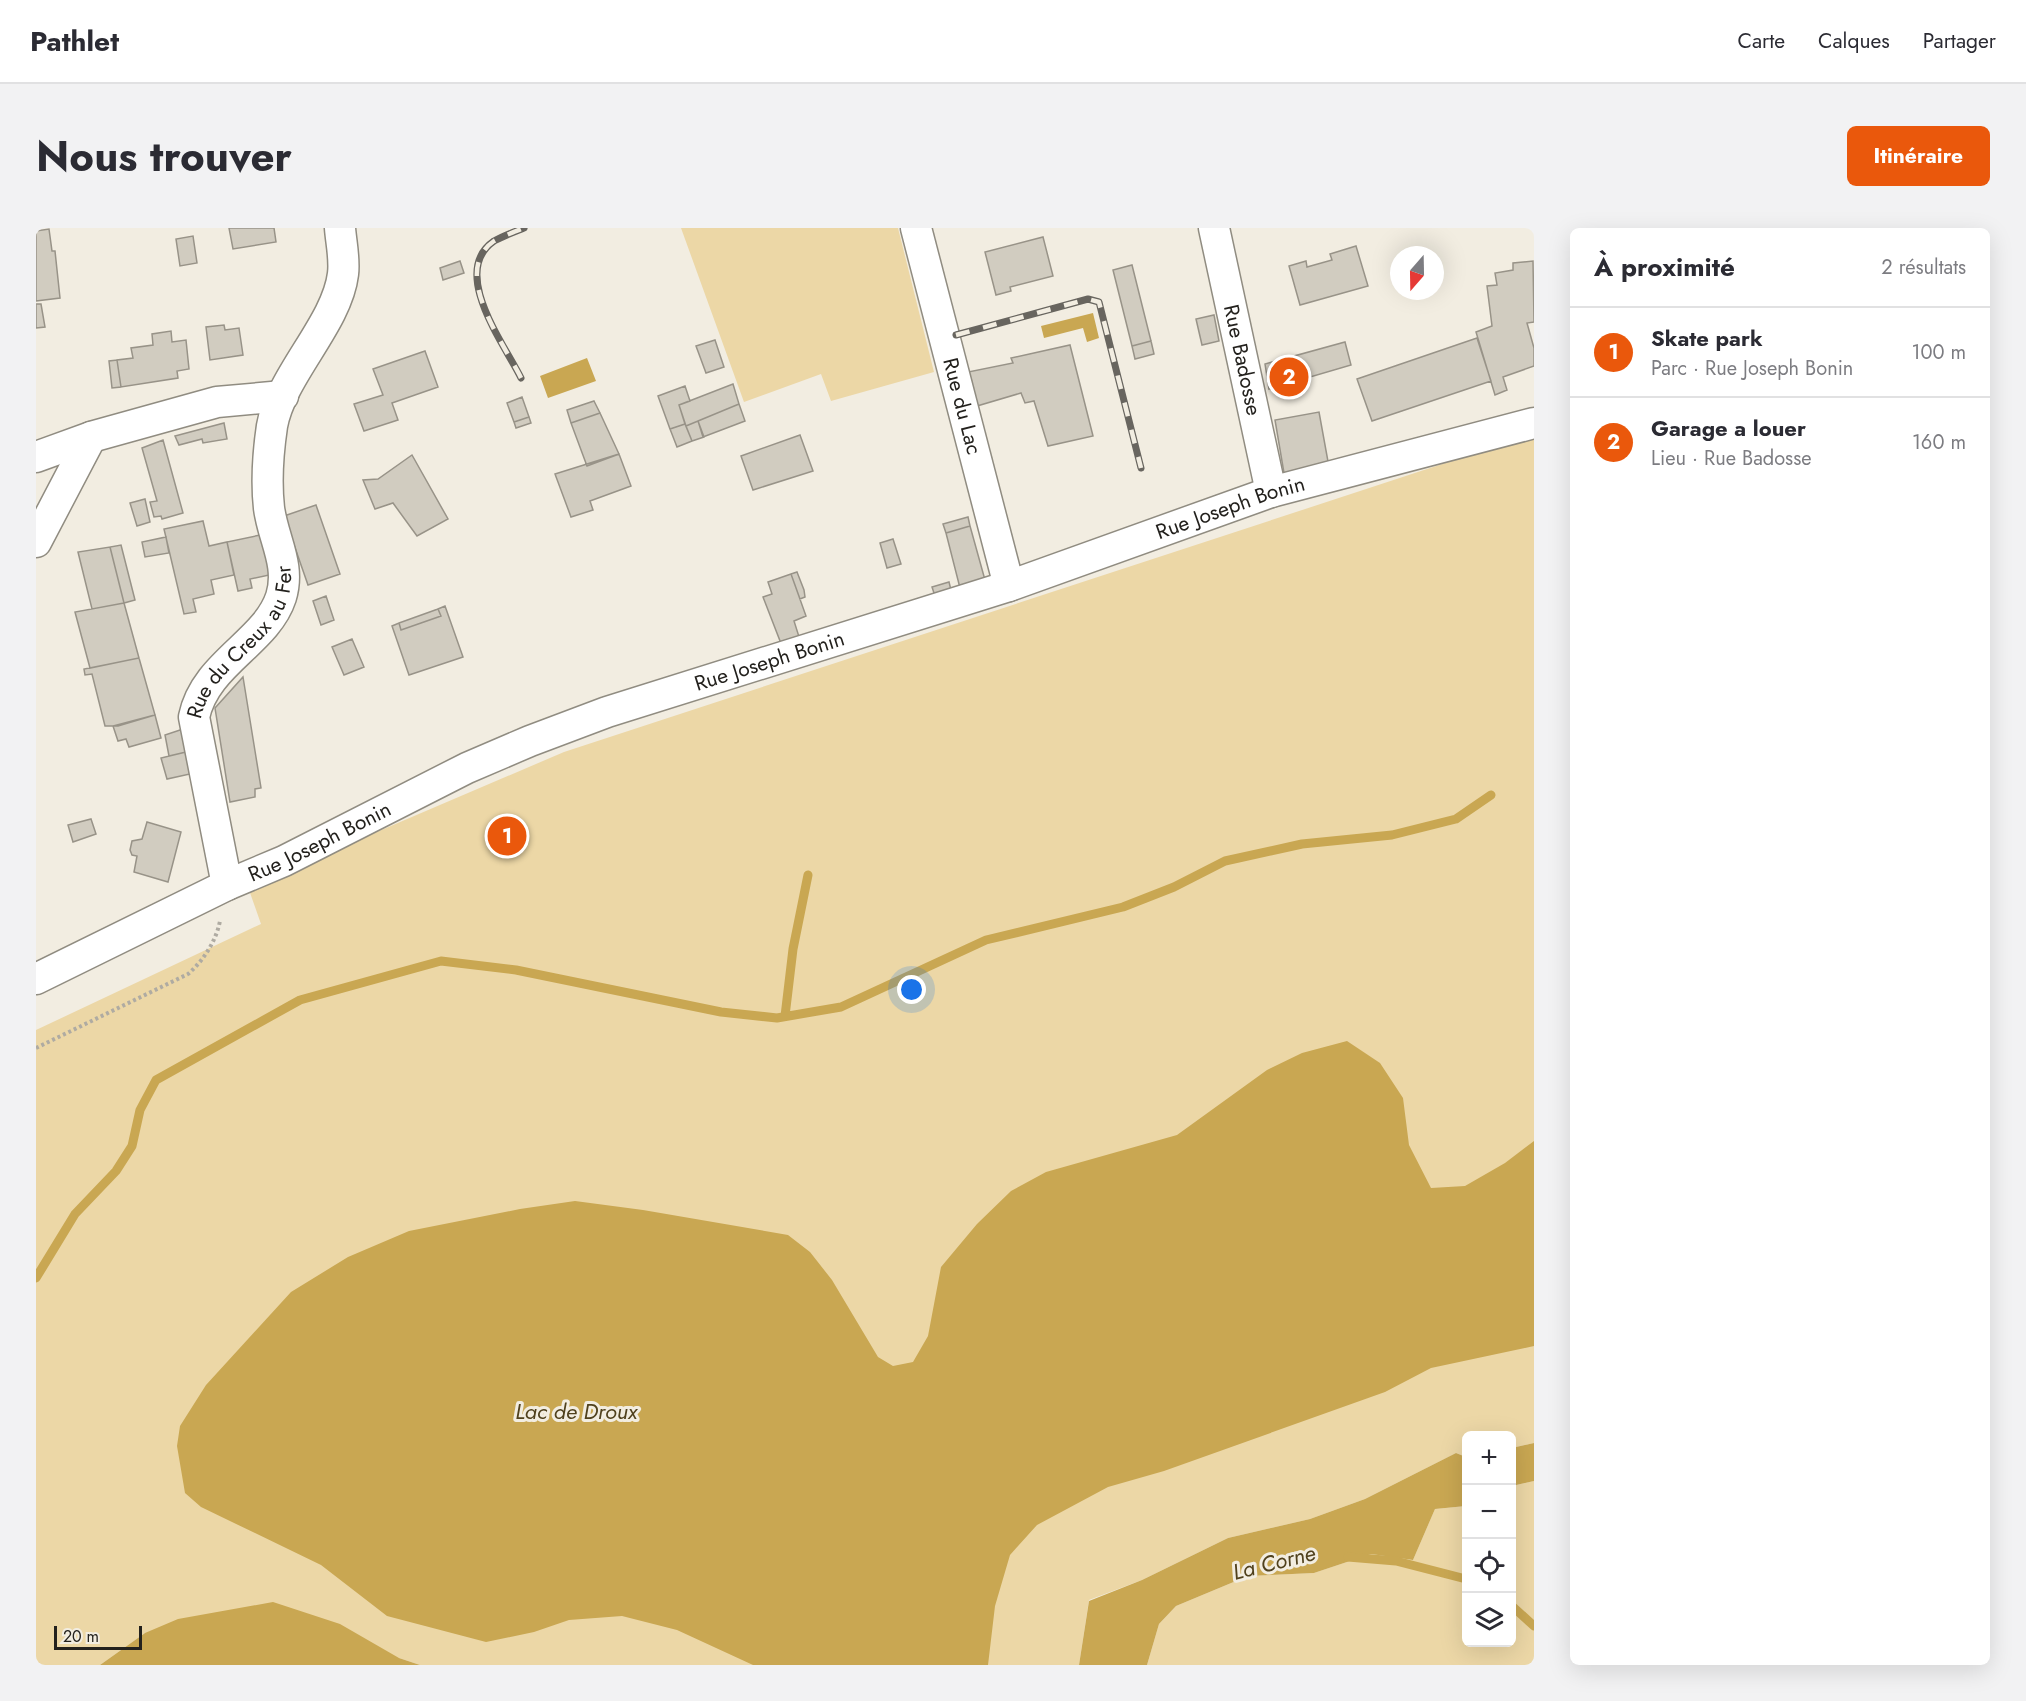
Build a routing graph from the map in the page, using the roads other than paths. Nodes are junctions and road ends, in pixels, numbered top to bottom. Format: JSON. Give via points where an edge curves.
{"nodes":[{"id":1,"x":340,"y":228,"type":"edge"},
{"id":2,"x":916,"y":228,"type":"edge"},
{"id":3,"x":1214,"y":228,"type":"edge"},
{"id":4,"x":283,"y":396,"type":"junction"},
{"id":5,"x":1534,"y":423,"type":"edge"},
{"id":6,"x":91,"y":437,"type":"junction"},
{"id":7,"x":36,"y":457,"type":"edge"},
{"id":8,"x":1271,"y":492,"type":"junction"},
{"id":9,"x":36,"y":542,"type":"edge"},
{"id":10,"x":1009,"y":586,"type":"junction"},
{"id":11,"x":227,"y":885,"type":"junction"},
{"id":12,"x":36,"y":979,"type":"edge"}],
"edges":[{"from":1,"to":4,"type":"street","name":"Rue du Creux au Fer","via":[[343,274],[330,312]]},
{"from":2,"to":10,"type":"street","name":"Rue du Lac"},
{"from":3,"to":8,"type":"street","name":"Rue Badosse"},
{"from":4,"to":6,"type":"street","via":[[217,402]]},
{"from":4,"to":11,"type":"street","name":"Rue du Creux au Fer","via":[[272,424],[267,471],[270,509],[285,568],[281,597],[268,619],[198,697],[194,717]]},
{"from":5,"to":8,"type":"street","name":"Rue Joseph Bonin"},
{"from":6,"to":7,"type":"street"},
{"from":6,"to":9,"type":"street"},
{"from":8,"to":10,"type":"street","name":"Rue Joseph Bonin"},
{"from":10,"to":11,"type":"street","name":"Rue Joseph Bonin","via":[[607,712],[530,741]]},
{"from":11,"to":12,"type":"street","name":"Rue Joseph Bonin"}]}
